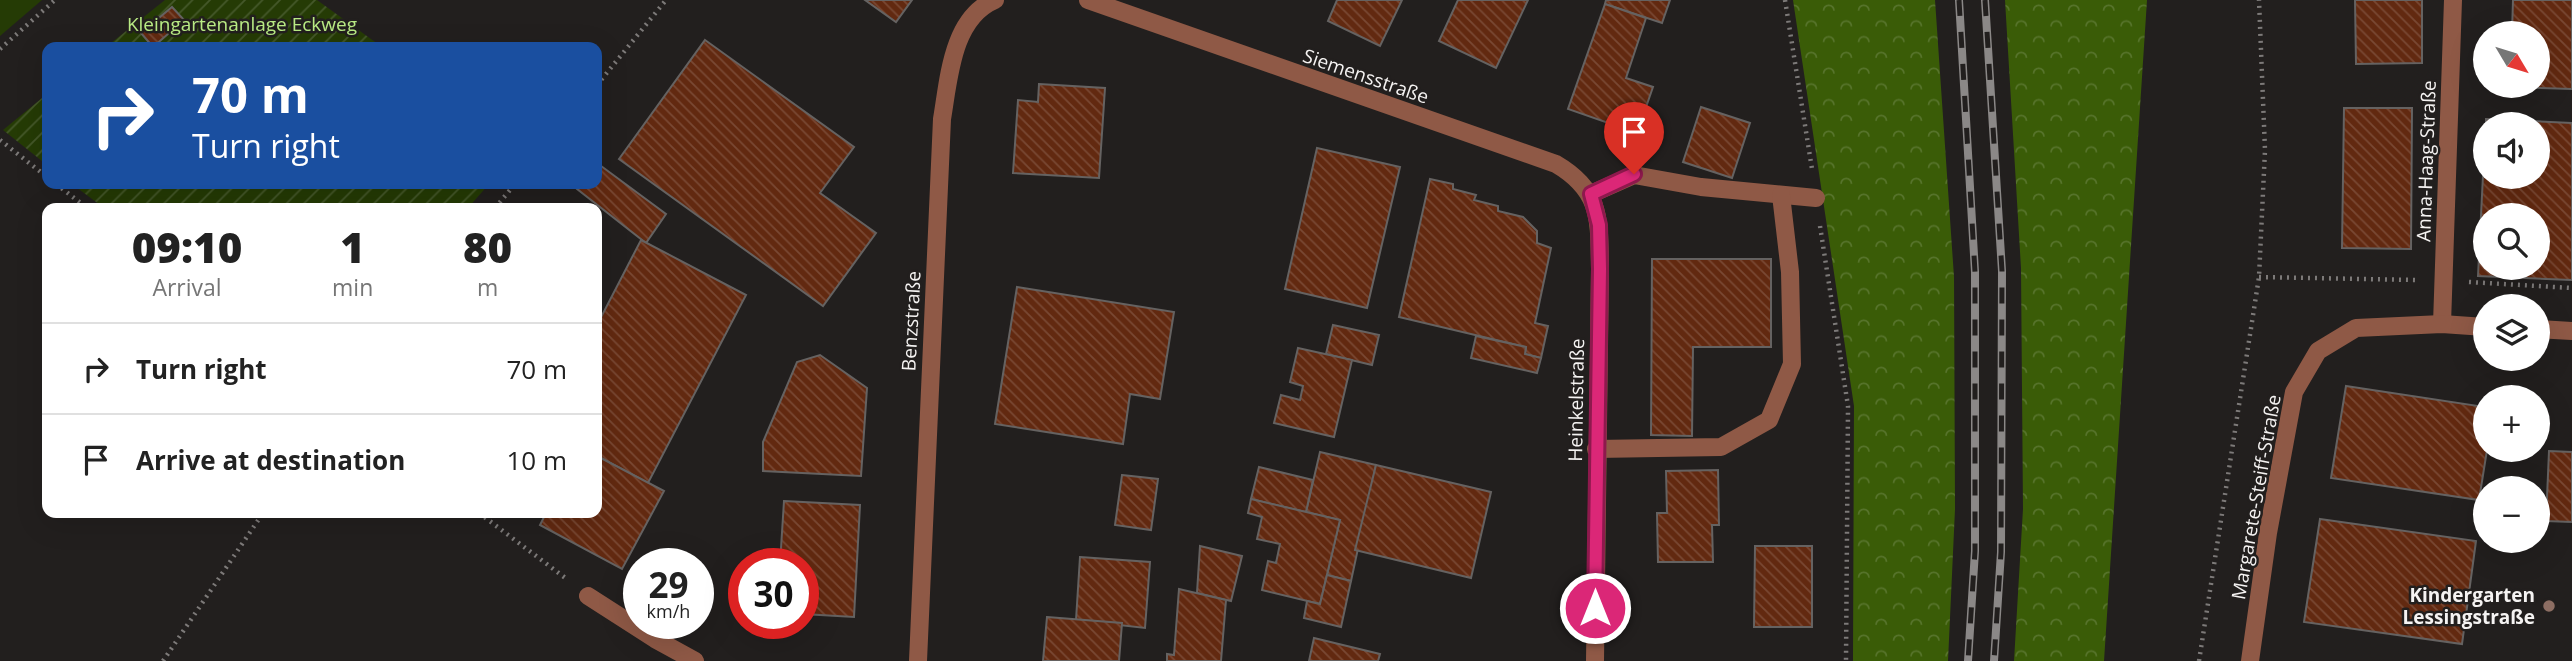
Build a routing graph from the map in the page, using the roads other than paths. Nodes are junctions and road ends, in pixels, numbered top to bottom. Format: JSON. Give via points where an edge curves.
{"nodes":[{"id":1,"x":995,"y":0,"type":"edge"},
{"id":2,"x":1088,"y":0,"type":"edge"},
{"id":3,"x":2453,"y":0,"type":"edge"},
{"id":4,"x":1591,"y":194,"type":"junction"},
{"id":5,"x":1781,"y":195,"type":"junction"},
{"id":6,"x":1816,"y":198,"type":"road end"},
{"id":7,"x":2442,"y":324,"type":"junction"},
{"id":8,"x":2473,"y":326,"type":"edge"},
{"id":9,"x":2550,"y":330,"type":"edge"},
{"id":10,"x":2572,"y":331,"type":"edge"},
{"id":11,"x":1596,"y":449,"type":"junction"},
{"id":12,"x":588,"y":596,"type":"road end"},
{"id":13,"x":695,"y":661,"type":"edge"},
{"id":14,"x":918,"y":661,"type":"edge"},
{"id":15,"x":1595,"y":661,"type":"edge"},
{"id":16,"x":2250,"y":661,"type":"edge"}],
"edges":[{"from":1,"to":14,"type":"street","name":"Benzstraße","via":[[965,25],[951,65],[942,119]]},
{"from":2,"to":4,"type":"street","name":"Siemensstraße","via":[[1556,164],[1576,176]]},
{"from":3,"to":7,"type":"street","name":"Anna-Haag-Straße"},
{"from":4,"to":5,"type":"street","via":[[1634,174]]},
{"from":4,"to":11,"type":"street","name":"Heinkelstraße","via":[[1599,225]]},
{"from":5,"to":6,"type":"street"},
{"from":5,"to":11,"type":"street","via":[[1790,272],[1792,364],[1769,420],[1721,447]]},
{"from":7,"to":8,"type":"street","name":"Margarete-Steiff-Straße"},
{"from":7,"to":16,"type":"street","name":"Margarete-Steiff-Straße","via":[[2356,328],[2318,351],[2294,393]]},
{"from":9,"to":10,"type":"street"},
{"from":11,"to":15,"type":"street","name":"Heinkelstraße"},
{"from":12,"to":13,"type":"street"}]}
